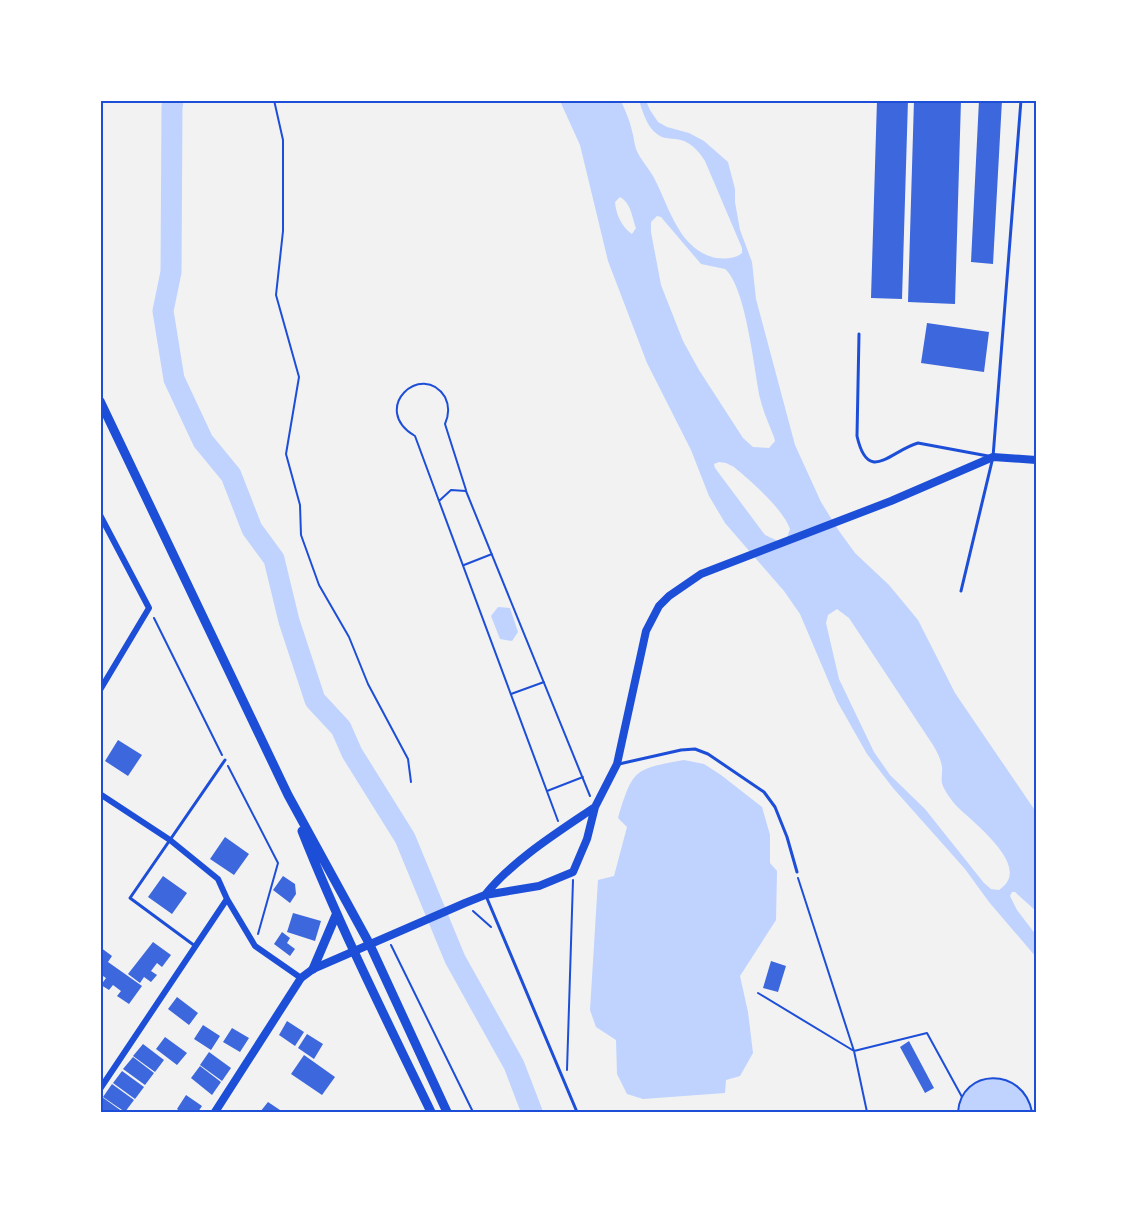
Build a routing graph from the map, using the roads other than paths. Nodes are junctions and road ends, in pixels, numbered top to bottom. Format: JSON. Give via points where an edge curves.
{"nodes":[{"id":1,"x":1021,"y":100,"type":"edge"},
{"id":2,"x":859,"y":334,"type":"dead end"},
{"id":3,"x":100,"y":401,"type":"edge"},
{"id":4,"x":993,"y":457,"type":"junction"},
{"id":5,"x":1036,"y":460,"type":"edge"},
{"id":6,"x":100,"y":515,"type":"edge"},
{"id":7,"x":961,"y":591,"type":"dead end"},
{"id":8,"x":100,"y":690,"type":"edge"},
{"id":9,"x":225,"y":760,"type":"road end"},
{"id":10,"x":617,"y":764,"type":"junction"},
{"id":11,"x":100,"y":794,"type":"edge"},
{"id":12,"x":288,"y":795,"type":"junction"},
{"id":13,"x":595,"y":807,"type":"junction"},
{"id":14,"x":170,"y":840,"type":"junction"},
{"id":15,"x":797,"y":872,"type":"road end"},
{"id":16,"x":485,"y":895,"type":"junction"},
{"id":17,"x":227,"y":899,"type":"junction"},
{"id":18,"x":336,"y":915,"type":"junction"},
{"id":19,"x":369,"y":943,"type":"junction"},
{"id":20,"x":196,"y":947,"type":"junction"},
{"id":21,"x":352,"y":951,"type":"junction"},
{"id":22,"x":313,"y":969,"type":"junction"},
{"id":23,"x":302,"y":978,"type":"junction"},
{"id":24,"x":100,"y":1089,"type":"edge"},
{"id":25,"x":215,"y":1113,"type":"edge"},
{"id":26,"x":431,"y":1113,"type":"edge"},
{"id":27,"x":447,"y":1113,"type":"edge"},
{"id":28,"x":577,"y":1113,"type":"edge"}],
"edges":[{"from":1,"to":4,"type":"lane"},
{"from":2,"to":4,"type":"lane","via":[[857,436],[866,459],[876,463],[886,460],[918,443]]},
{"from":3,"to":12,"type":"main road"},
{"from":4,"to":5,"type":"street"},
{"from":4,"to":7,"type":"lane"},
{"from":4,"to":10,"type":"street","via":[[701,574],[664,601],[646,631]]},
{"from":6,"to":8,"type":"street","via":[[149,608]]},
{"from":9,"to":14,"type":"lane"},
{"from":10,"to":13,"type":"street"},
{"from":10,"to":15,"type":"lane","via":[[681,750],[708,754],[764,792],[775,807]]},
{"from":11,"to":14,"type":"street"},
{"from":12,"to":18,"type":"main road"},
{"from":12,"to":19,"type":"main road"},
{"from":13,"to":16,"type":"street","via":[[497,880]]},
{"from":13,"to":16,"type":"street","via":[[573,872],[539,886]]},
{"from":14,"to":17,"type":"street","via":[[218,879]]},
{"from":14,"to":20,"type":"lane","via":[[130,898]]},
{"from":16,"to":19,"type":"street"},
{"from":16,"to":28,"type":"lane"},
{"from":17,"to":20,"type":"street"},
{"from":17,"to":23,"type":"street","via":[[255,946]]},
{"from":18,"to":21,"type":"main road"},
{"from":18,"to":22,"type":"main road"},
{"from":19,"to":21,"type":"street"},
{"from":19,"to":27,"type":"main road"},
{"from":20,"to":24,"type":"street"},
{"from":21,"to":22,"type":"street"},
{"from":21,"to":26,"type":"main road"},
{"from":22,"to":23,"type":"street"},
{"from":23,"to":25,"type":"street"}]}
